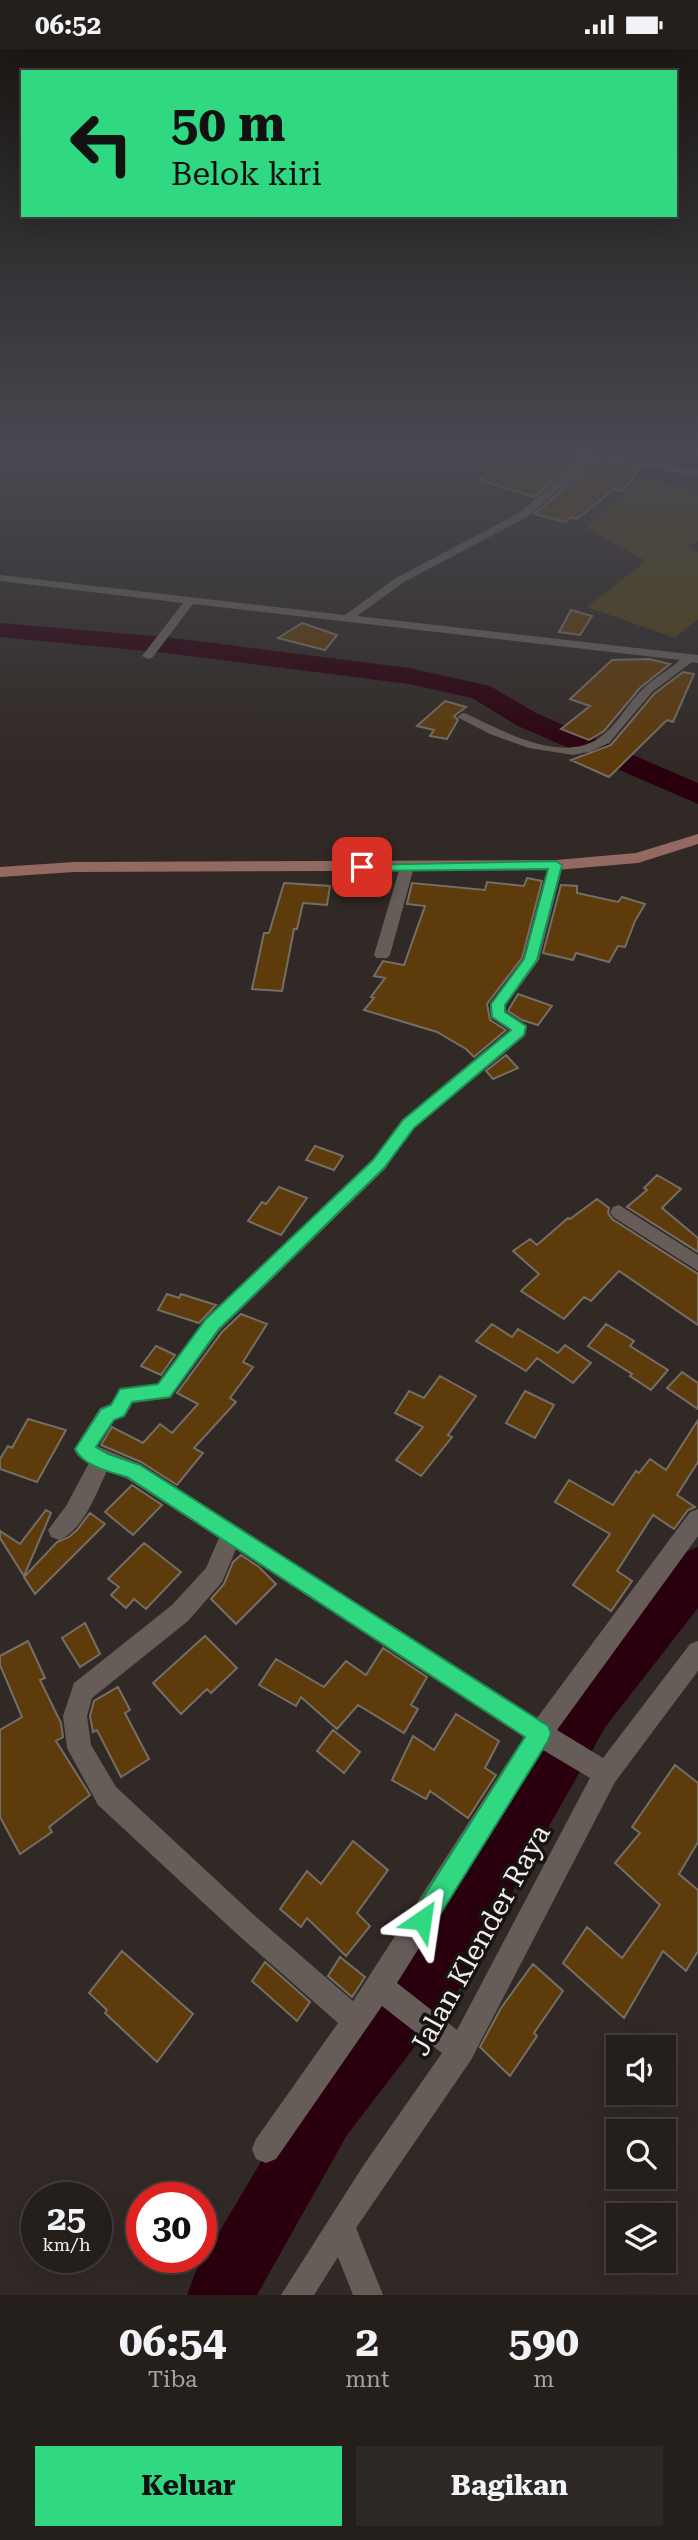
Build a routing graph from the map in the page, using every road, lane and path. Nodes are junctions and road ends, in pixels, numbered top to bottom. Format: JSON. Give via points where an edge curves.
{"nodes":[{"id":1,"x":445,"y":558,"type":"edge"},
{"id":2,"x":0,"y":578,"type":"edge"},
{"id":3,"x":191,"y":599,"type":"junction"},
{"id":4,"x":349,"y":617,"type":"junction"},
{"id":5,"x":149,"y":654,"type":"dead end"},
{"id":6,"x":693,"y":658,"type":"edge"},
{"id":7,"x":463,"y":717,"type":"dead end"},
{"id":8,"x":698,"y":839,"type":"edge"},
{"id":9,"x":556,"y":865,"type":"junction"},
{"id":10,"x":407,"y":867,"type":"junction"},
{"id":11,"x":0,"y":872,"type":"edge"},
{"id":12,"x":382,"y":955,"type":"dead end"},
{"id":13,"x":620,"y":1212,"type":"dead end"},
{"id":14,"x":698,"y":1264,"type":"edge"},
{"id":15,"x":102,"y":1460,"type":"junction"},
{"id":16,"x":698,"y":1519,"type":"edge"},
{"id":17,"x":59,"y":1530,"type":"dead end"},
{"id":18,"x":231,"y":1536,"type":"junction"},
{"id":19,"x":698,"y":1652,"type":"edge"},
{"id":20,"x":547,"y":1738,"type":"junction"},
{"id":21,"x":598,"y":1768,"type":"junction"},
{"id":22,"x":387,"y":1991,"type":"junction"},
{"id":23,"x":356,"y":2021,"type":"junction"},
{"id":24,"x":461,"y":2050,"type":"junction"},
{"id":25,"x":266,"y":2149,"type":"dead end"},
{"id":26,"x":341,"y":2226,"type":"junction"},
{"id":27,"x":296,"y":2295,"type":"edge"},
{"id":28,"x":368,"y":2295,"type":"edge"}],
"edges":[{"from":1,"to":4,"type":"street","via":[[400,580]]},
{"from":2,"to":3,"type":"street"},
{"from":3,"to":4,"type":"street"},
{"from":3,"to":5,"type":"street"},
{"from":4,"to":6,"type":"street"},
{"from":6,"to":7,"type":"street","via":[[642,696],[629,715],[596,745],[575,751],[556,752]]},
{"from":8,"to":9,"type":"street","via":[[638,858]]},
{"from":9,"to":10,"type":"street"},
{"from":9,"to":15,"type":"street","via":[[531,960],[498,1004],[497,1014],[519,1026],[519,1032],[408,1124],[379,1164],[213,1324],[163,1392],[127,1395],[118,1410],[107,1414],[84,1449]]},
{"from":10,"to":11,"type":"street","via":[[74,867]]},
{"from":10,"to":12,"type":"street"},
{"from":13,"to":14,"type":"street"},
{"from":15,"to":17,"type":"street","via":[[74,1513]]},
{"from":15,"to":18,"type":"street","via":[[133,1471]]},
{"from":16,"to":20,"type":"street"},
{"from":18,"to":20,"type":"street"},
{"from":18,"to":23,"type":"street","via":[[214,1575],[180,1613],[82,1691],[75,1716],[79,1748],[107,1796]]},
{"from":19,"to":21,"type":"street","name":"Jalan Klender Raya"},
{"from":20,"to":21,"type":"street"},
{"from":20,"to":22,"type":"street"},
{"from":21,"to":24,"type":"street","name":"Jalan Klender Raya"},
{"from":22,"to":23,"type":"street"},
{"from":22,"to":24,"type":"street"},
{"from":23,"to":25,"type":"street"},
{"from":24,"to":26,"type":"street","name":"Jalan Klender Raya"},
{"from":26,"to":27,"type":"street","name":"Jalan Klender Raya"},
{"from":26,"to":28,"type":"street"}]}
